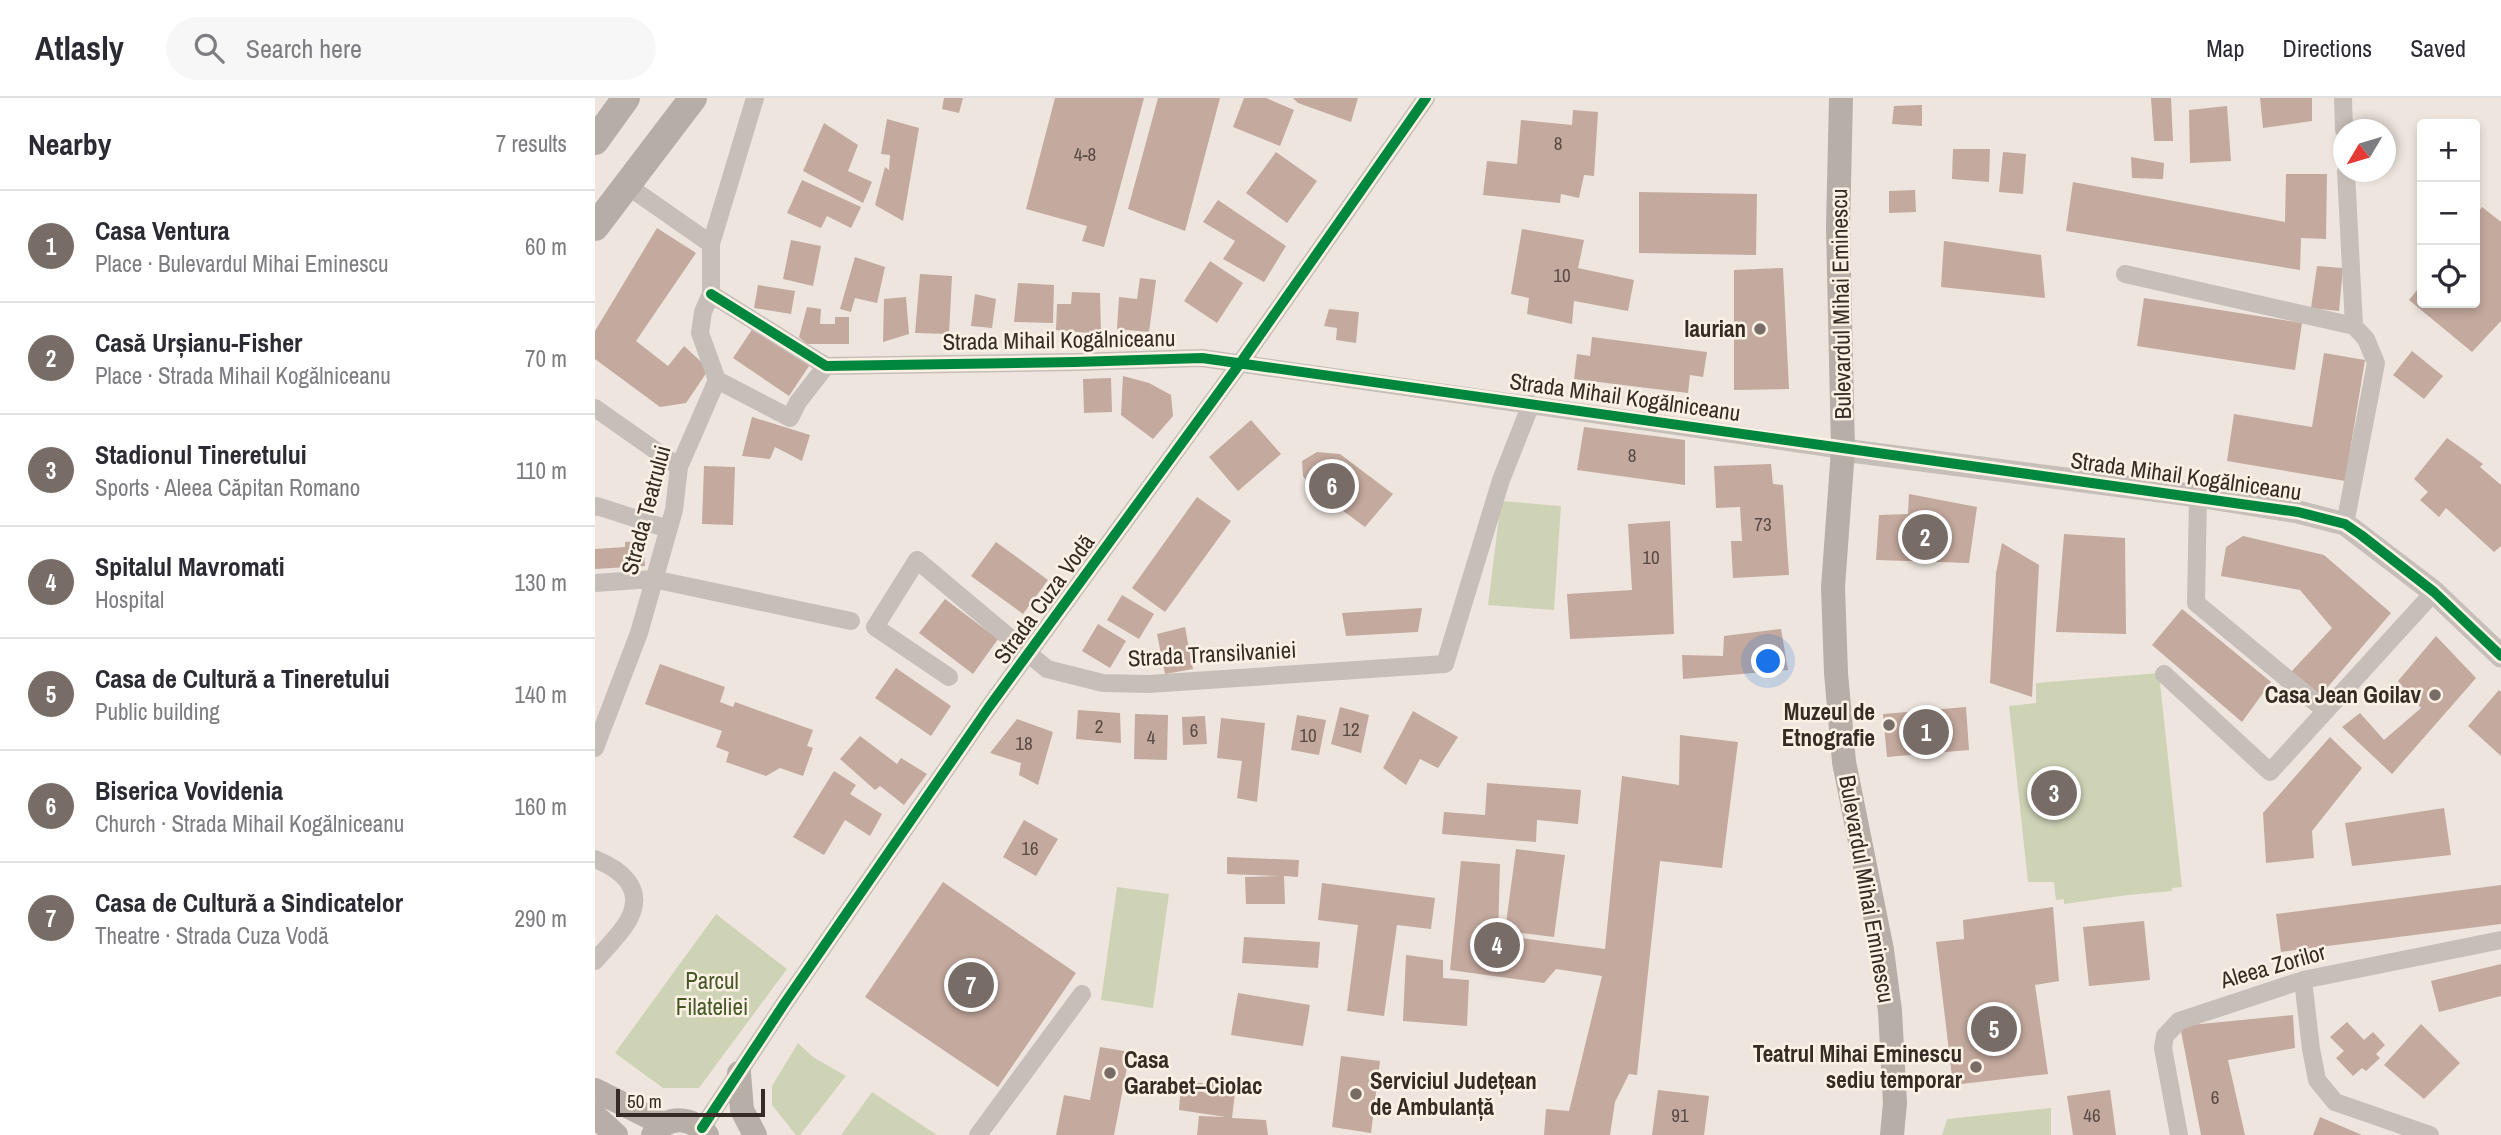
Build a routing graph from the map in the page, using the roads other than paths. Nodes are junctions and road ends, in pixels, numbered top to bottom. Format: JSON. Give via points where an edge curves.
{"nodes":[{"id":1,"x":626,"y":98,"type":"edge"},
{"id":2,"x":692,"y":98,"type":"edge"},
{"id":3,"x":755,"y":98,"type":"edge"},
{"id":4,"x":1426,"y":98,"type":"edge"},
{"id":5,"x":1841,"y":98,"type":"edge"},
{"id":6,"x":2343,"y":98,"type":"edge"},
{"id":7,"x":2344,"y":119,"type":"edge"},
{"id":8,"x":595,"y":141,"type":"edge"},
{"id":9,"x":2347,"y":182,"type":"edge"},
{"id":10,"x":625,"y":184,"type":"junction"},
{"id":11,"x":595,"y":227,"type":"edge"},
{"id":12,"x":711,"y":244,"type":"junction"},
{"id":13,"x":2125,"y":274,"type":"dead end"},
{"id":14,"x":711,"y":294,"type":"junction"},
{"id":15,"x":2354,"y":326,"type":"junction"},
{"id":16,"x":1241,"y":362,"type":"junction"},
{"id":17,"x":826,"y":366,"type":"junction"},
{"id":18,"x":716,"y":380,"type":"junction"},
{"id":19,"x":1531,"y":404,"type":"junction"},
{"id":20,"x":595,"y":408,"type":"edge"},
{"id":21,"x":1843,"y":450,"type":"junction"},
{"id":22,"x":679,"y":467,"type":"junction"},
{"id":23,"x":2198,"y":496,"type":"junction"},
{"id":24,"x":595,"y":507,"type":"edge"},
{"id":25,"x":2344,"y":524,"type":"junction"},
{"id":26,"x":668,"y":528,"type":"junction"},
{"id":27,"x":653,"y":579,"type":"junction"},
{"id":28,"x":595,"y":583,"type":"edge"},
{"id":29,"x":2434,"y":592,"type":"junction"},
{"id":30,"x":851,"y":621,"type":"dead end"},
{"id":31,"x":1030,"y":655,"type":"junction"},
{"id":32,"x":2501,"y":656,"type":"edge"},
{"id":33,"x":2164,"y":674,"type":"dead end"},
{"id":34,"x":949,"y":677,"type":"dead end"},
{"id":35,"x":2326,"y":712,"type":"junction"},
{"id":36,"x":595,"y":748,"type":"edge"},
{"id":37,"x":595,"y":859,"type":"edge"},
{"id":38,"x":2501,"y":940,"type":"edge"},
{"id":39,"x":595,"y":961,"type":"edge"},
{"id":40,"x":2303,"y":980,"type":"junction"},
{"id":41,"x":1082,"y":994,"type":"dead end"},
{"id":42,"x":739,"y":1073,"type":"junction"},
{"id":43,"x":595,"y":1090,"type":"edge"},
{"id":44,"x":595,"y":1116,"type":"edge"},
{"id":45,"x":658,"y":1130,"type":"edge"},
{"id":46,"x":704,"y":1132,"type":"edge"},
{"id":47,"x":616,"y":1135,"type":"edge"},
{"id":48,"x":755,"y":1135,"type":"edge"},
{"id":49,"x":978,"y":1135,"type":"edge"},
{"id":50,"x":1892,"y":1135,"type":"edge"},
{"id":51,"x":2179,"y":1135,"type":"edge"},
{"id":52,"x":2430,"y":1135,"type":"edge"}],
"edges":[{"from":1,"to":8,"type":"main road"},
{"from":2,"to":10,"type":"main road"},
{"from":3,"to":12,"type":"street"},
{"from":4,"to":16,"type":"street","name":"Strada Cuza Vodă"},
{"from":5,"to":21,"type":"main road","name":"Bulevardul Mihai Eminescu","via":[[1837,227]]},
{"from":6,"to":7,"type":"street"},
{"from":9,"to":15,"type":"street"},
{"from":10,"to":11,"type":"main road"},
{"from":10,"to":12,"type":"street"},
{"from":12,"to":14,"type":"street"},
{"from":13,"to":15,"type":"street"},
{"from":14,"to":17,"type":"street"},
{"from":14,"to":18,"type":"street","via":[[700,333]]},
{"from":15,"to":25,"type":"street","via":[[2366,338],[2376,363]]},
{"from":16,"to":17,"type":"street","name":"Strada Mihail Kogălniceanu","via":[[1202,358]]},
{"from":16,"to":19,"type":"street","name":"Strada Mihail Kogălniceanu"},
{"from":16,"to":31,"type":"street","name":"Strada Cuza Vodă"},
{"from":17,"to":18,"type":"street","via":[[790,418]]},
{"from":18,"to":22,"type":"street","name":"Strada Teatrului"},
{"from":19,"to":21,"type":"street","name":"Strada Mihail Kogălniceanu"},
{"from":19,"to":31,"type":"street","name":"Strada Transilvaniei","via":[[1501,480],[1445,664],[1115,684],[1047,668]]},
{"from":20,"to":22,"type":"street"},
{"from":21,"to":23,"type":"street","name":"Strada Mihail Kogălniceanu"},
{"from":21,"to":50,"type":"main road","name":"Bulevardul Mihai Eminescu","via":[[1833,587],[1836,673],[1844,762],[1890,1011],[1895,1102]]},
{"from":22,"to":26,"type":"street","name":"Strada Teatrului"},
{"from":23,"to":25,"type":"street","name":"Strada Mihail Kogălniceanu"},
{"from":23,"to":35,"type":"street","via":[[2196,603]]},
{"from":24,"to":26,"type":"street"},
{"from":25,"to":29,"type":"street","name":"Strada Mihail Kogălniceanu"},
{"from":26,"to":27,"type":"street","name":"Strada Teatrului"},
{"from":27,"to":28,"type":"street"},
{"from":27,"to":30,"type":"street"},
{"from":27,"to":36,"type":"street","name":"Strada Teatrului","via":[[639,633]]},
{"from":29,"to":32,"type":"street","name":"Strada Mihail Kogălniceanu"},
{"from":29,"to":35,"type":"street"},
{"from":31,"to":34,"type":"street","name":"Strada Transilvaniei","via":[[917,560],[875,627]]},
{"from":31,"to":42,"type":"street","name":"Strada Cuza Vodă"},
{"from":33,"to":35,"type":"street","via":[[2270,772]]},
{"from":37,"to":39,"type":"street","via":[[623,874],[633,898],[630,918]]},
{"from":38,"to":40,"type":"street","name":"Aleea Zorilor"},
{"from":40,"to":51,"type":"street","name":"Aleea Zorilor","via":[[2170,1028],[2163,1048]]},
{"from":40,"to":52,"type":"street","via":[[2317,1080],[2335,1102]]},
{"from":41,"to":49,"type":"street"},
{"from":42,"to":46,"type":"street","name":"Strada Cuza Vodă"},
{"from":42,"to":48,"type":"main road","via":[[743,1110]]},
{"from":43,"to":45,"type":"main road"},
{"from":44,"to":47,"type":"main road"},
{"from":45,"to":46,"type":"main road","via":[[673,1120],[683,1120]]}]}
